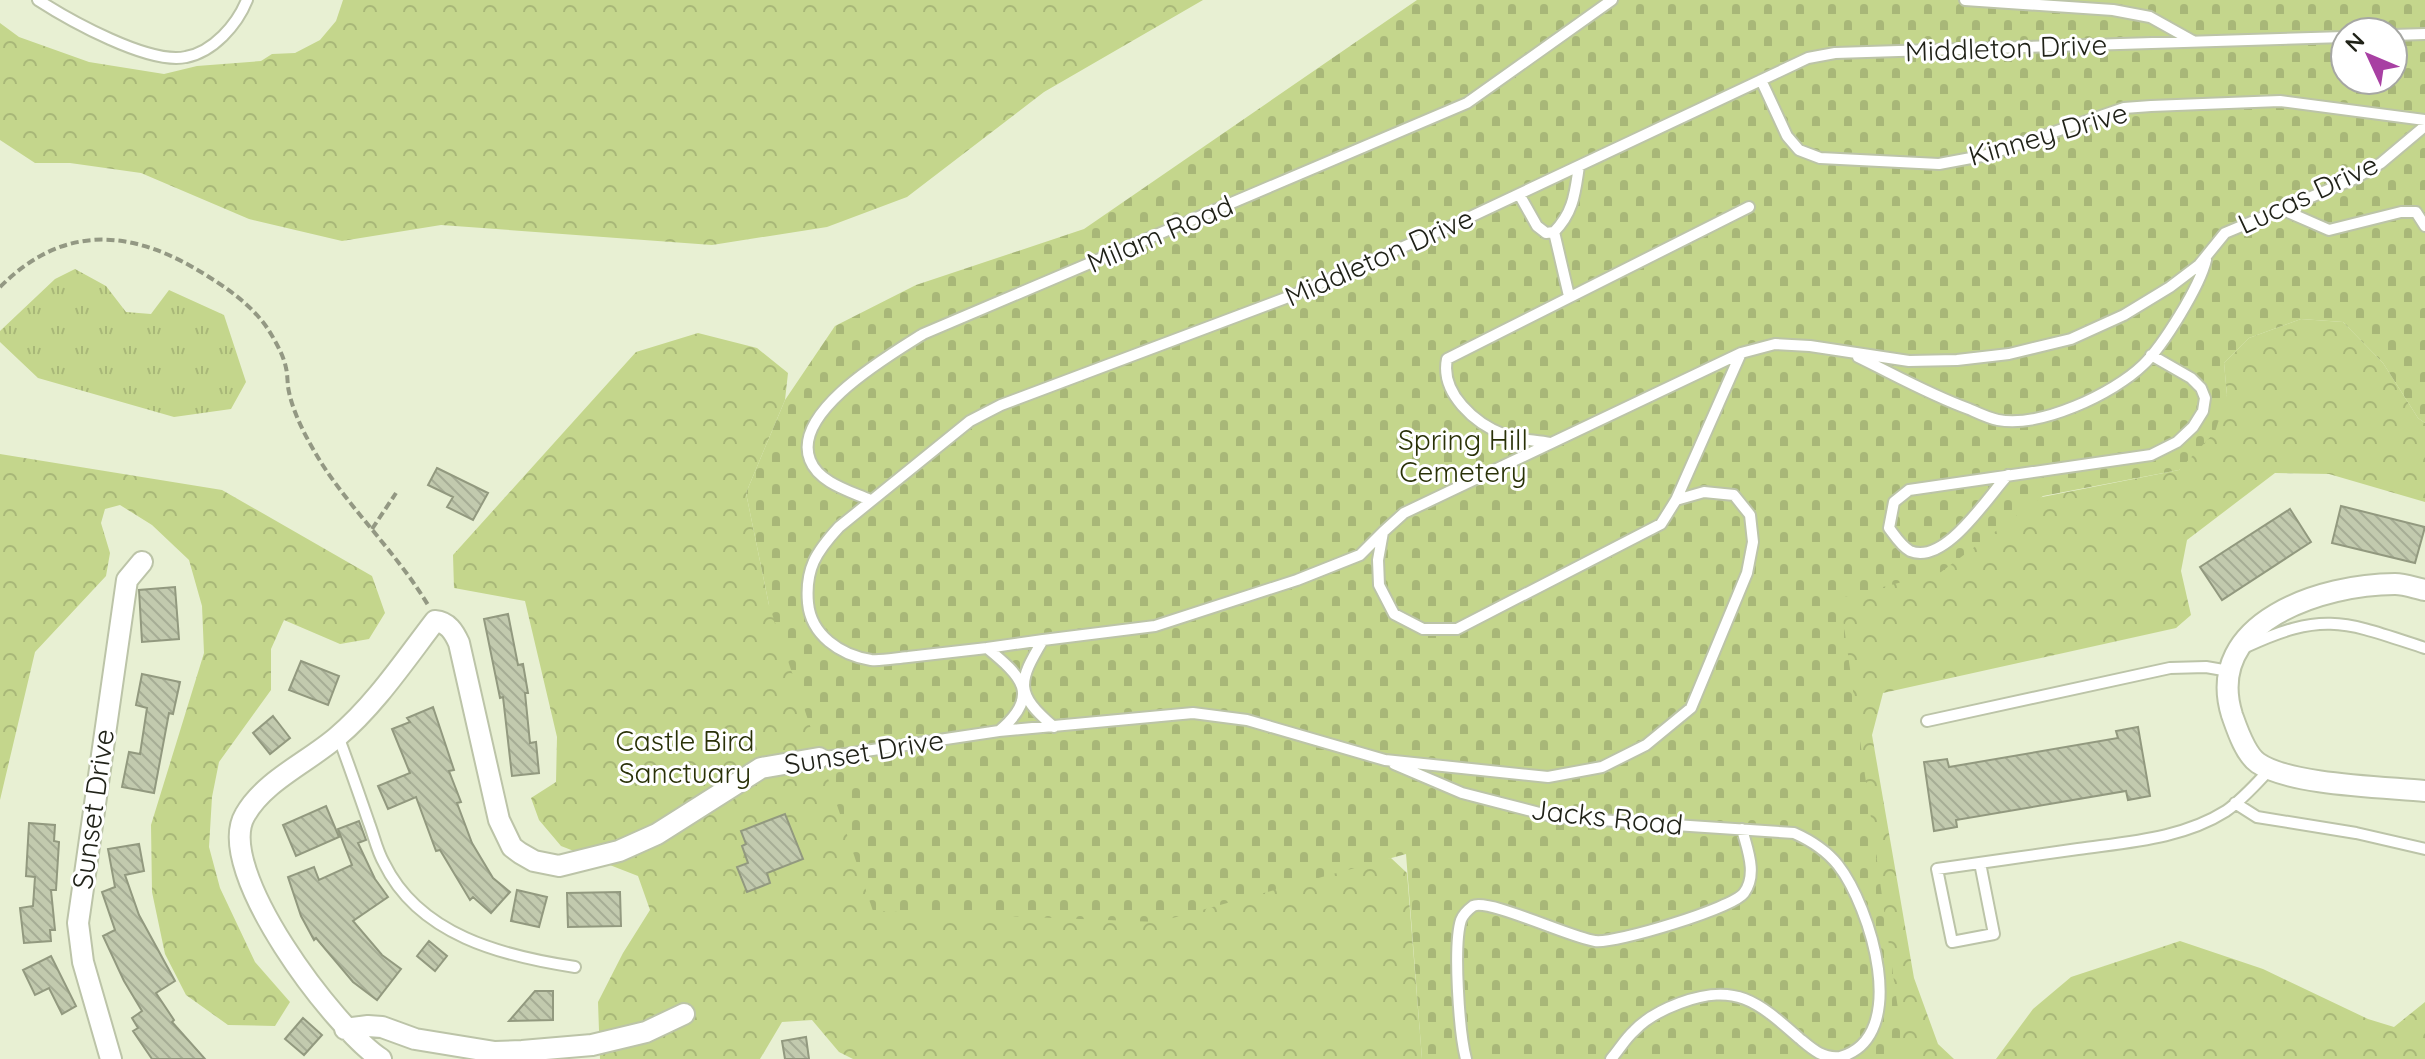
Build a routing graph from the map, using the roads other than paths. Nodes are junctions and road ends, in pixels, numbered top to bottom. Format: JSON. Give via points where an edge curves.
{"nodes":[{"id":1,"x":38,"y":0,"type":"edge"},
{"id":2,"x":247,"y":0,"type":"edge"},
{"id":3,"x":1612,"y":0,"type":"edge"},
{"id":4,"x":1965,"y":0,"type":"edge"},
{"id":5,"x":2329,"y":38,"type":"edge"},
{"id":6,"x":2194,"y":42,"type":"junction"},
{"id":7,"x":1761,"y":80,"type":"junction"},
{"id":8,"x":2425,"y":123,"type":"edge"},
{"id":9,"x":1579,"y":166,"type":"junction"},
{"id":10,"x":1519,"y":194,"type":"junction"},
{"id":11,"x":1749,"y":207,"type":"dead end"},
{"id":12,"x":2281,"y":209,"type":"junction"},
{"id":13,"x":2425,"y":226,"type":"edge"},
{"id":14,"x":1554,"y":232,"type":"junction"},
{"id":15,"x":2207,"y":255,"type":"junction"},
{"id":16,"x":1569,"y":296,"type":"junction"},
{"id":17,"x":1849,"y":352,"type":"junction"},
{"id":18,"x":1741,"y":353,"type":"junction"},
{"id":19,"x":2151,"y":355,"type":"junction"},
{"id":20,"x":1552,"y":443,"type":"junction"},
{"id":21,"x":2008,"y":475,"type":"junction"},
{"id":22,"x":870,"y":500,"type":"junction"},
{"id":23,"x":1676,"y":500,"type":"junction"},
{"id":24,"x":1383,"y":532,"type":"junction"},
{"id":25,"x":142,"y":562,"type":"dead end"},
{"id":26,"x":2425,"y":590,"type":"edge"},
{"id":27,"x":1043,"y":640,"type":"junction"},
{"id":28,"x":987,"y":648,"type":"junction"},
{"id":29,"x":2425,"y":648,"type":"edge"},
{"id":30,"x":2239,"y":651,"type":"junction"},
{"id":31,"x":2229,"y":671,"type":"junction"},
{"id":32,"x":1024,"y":691,"type":"junction"},
{"id":33,"x":1927,"y":721,"type":"dead end"},
{"id":34,"x":1054,"y":727,"type":"junction"},
{"id":35,"x":999,"y":731,"type":"junction"},
{"id":36,"x":338,"y":736,"type":"junction"},
{"id":37,"x":819,"y":758,"type":"joint"},
{"id":38,"x":1385,"y":760,"type":"junction"},
{"id":39,"x":2270,"y":769,"type":"junction"},
{"id":40,"x":2425,"y":791,"type":"edge"},
{"id":41,"x":2235,"y":803,"type":"junction"},
{"id":42,"x":1742,"y":829,"type":"junction"},
{"id":43,"x":2425,"y":849,"type":"edge"},
{"id":44,"x":1980,"y":863,"type":"junction"},
{"id":45,"x":575,"y":967,"type":"dead end"},
{"id":46,"x":684,"y":1014,"type":"dead end"},
{"id":47,"x":345,"y":1029,"type":"junction"},
{"id":48,"x":111,"y":1059,"type":"edge"},
{"id":49,"x":381,"y":1059,"type":"edge"},
{"id":50,"x":1466,"y":1059,"type":"edge"},
{"id":51,"x":1611,"y":1059,"type":"edge"}],
"edges":[{"from":1,"to":2,"type":"lane","via":[[74,23],[122,43],[184,58],[219,39]]},
{"from":3,"to":22,"type":"lane","name":"Milam Road","via":[[1467,103],[923,334],[870,367],[819,415],[807,439],[810,460],[822,475]]},
{"from":4,"to":6,"type":"lane","via":[[2113,10],[2150,17]]},
{"from":5,"to":6,"type":"lane","name":"Middleton Drive"},
{"from":6,"to":7,"type":"lane","name":"Middleton Drive","via":[[1835,53],[1808,58]]},
{"from":7,"to":8,"type":"lane","name":"Kinney Drive","via":[[1787,136],[1799,150],[1820,158],[1939,164],[1987,155],[2124,108],[2151,106],[2280,101]]},
{"from":7,"to":9,"type":"lane","name":"Middleton Drive"},
{"from":8,"to":12,"type":"lane","name":"Lucas Drive","via":[[2381,163]]},
{"from":9,"to":10,"type":"lane","name":"Middleton Drive"},
{"from":9,"to":14,"type":"lane","via":[[1567,220]]},
{"from":10,"to":14,"type":"lane","via":[[1537,226]]},
{"from":10,"to":22,"type":"lane","name":"Middleton Drive","via":[[1291,296],[1001,405],[970,421]]},
{"from":11,"to":16,"type":"lane"},
{"from":12,"to":13,"type":"lane","via":[[2329,230],[2401,212],[2416,212]]},
{"from":12,"to":15,"type":"lane","name":"Lucas Drive","via":[[2225,233]]},
{"from":14,"to":16,"type":"lane"},
{"from":15,"to":17,"type":"lane","name":"Lucas Drive","via":[[2170,287],[2071,339],[1957,360],[1909,361]]},
{"from":15,"to":19,"type":"lane","via":[[2203,271]]},
{"from":16,"to":20,"type":"lane","via":[[1456,353],[1447,359],[1445,370],[1468,412],[1483,424],[1506,436]]},
{"from":17,"to":18,"type":"lane","name":"Lucas Drive","via":[[1775,344]]},
{"from":17,"to":19,"type":"lane","via":[[1938,398],[1998,420],[2027,420],[2066,410],[2112,389]]},
{"from":18,"to":20,"type":"lane","name":"Lucas Drive"},
{"from":18,"to":23,"type":"lane"},
{"from":19,"to":21,"type":"lane","via":[[2191,378],[2205,398],[2193,427],[2177,442],[2151,455]]},
{"from":20,"to":24,"type":"lane","name":"Lucas Drive","via":[[1404,513]]},
{"from":21,"to":21,"type":"lane","via":[[1909,490],[1894,502],[1889,528],[1908,550],[1932,551],[1964,528]]},
{"from":22,"to":28,"type":"lane","name":"Middleton Drive","via":[[822,546],[811,567],[806,585],[809,616],[822,637],[845,652],[873,660]]},
{"from":23,"to":24,"type":"lane","via":[[1661,524],[1457,629],[1423,629],[1394,614],[1379,585]]},
{"from":23,"to":38,"type":"lane","name":"Sunset Drive","via":[[1704,492],[1734,495],[1750,515],[1753,542],[1747,573],[1691,708],[1646,745],[1602,767],[1548,777]]},
{"from":24,"to":27,"type":"lane","name":"Middleton Drive","via":[[1360,555],[1155,626]]},
{"from":25,"to":48,"type":"street","name":"Sunset Drive","via":[[127,580],[78,923],[83,962]]},
{"from":26,"to":30,"type":"street","via":[[2398,584],[2362,587],[2302,601],[2273,613]]},
{"from":27,"to":28,"type":"lane","name":"Middleton Drive"},
{"from":27,"to":32,"type":"lane","via":[[1024,672]]},
{"from":28,"to":32,"type":"lane","via":[[1012,668]]},
{"from":29,"to":30,"type":"lane","via":[[2345,623],[2313,623],[2280,631]]},
{"from":30,"to":31,"type":"street"},
{"from":31,"to":33,"type":"lane","via":[[2170,668]]},
{"from":31,"to":39,"type":"street","via":[[2226,696],[2237,730],[2255,761]]},
{"from":32,"to":34,"type":"lane"},
{"from":32,"to":35,"type":"lane","via":[[1012,720]]},
{"from":34,"to":35,"type":"lane","name":"Sunset Drive"},
{"from":34,"to":38,"type":"lane","name":"Sunset Drive","via":[[1215,714]]},
{"from":35,"to":37,"type":"lane","name":"Sunset Drive"},
{"from":36,"to":37,"type":"street","name":"Sunset Drive","via":[[435,621],[442,621],[459,643],[499,820],[512,847],[534,861],[559,866],[619,851],[657,834],[761,768]]},
{"from":36,"to":45,"type":"lane","via":[[383,863],[420,912],[471,941],[525,960]]},
{"from":36,"to":47,"type":"street","via":[[259,796],[238,832],[253,886],[287,954]]},
{"from":38,"to":42,"type":"lane","name":"Jacks Road","via":[[1462,793],[1555,817]]},
{"from":39,"to":40,"type":"street","via":[[2286,776]]},
{"from":39,"to":41,"type":"lane"},
{"from":41,"to":43,"type":"lane","via":[[2257,817]]},
{"from":41,"to":44,"type":"lane","via":[[2203,822],[2158,838]]},
{"from":42,"to":50,"type":"lane","via":[[1751,862],[1743,896],[1622,939],[1595,941],[1497,908],[1473,906],[1462,917],[1459,937],[1460,1034]]},
{"from":42,"to":51,"type":"lane","name":"Jacks Road","via":[[1794,833],[1818,845],[1838,865],[1858,898],[1874,944],[1880,990],[1875,1028],[1859,1050],[1836,1058],[1820,1056],[1767,1010],[1724,992],[1703,994],[1662,1010],[1635,1029]]},
{"from":44,"to":44,"type":"lane","via":[[1937,869],[1952,942],[1994,934]]},
{"from":46,"to":47,"type":"street","via":[[646,1032],[592,1045],[522,1051],[495,1052],[415,1039],[382,1027]]},
{"from":47,"to":49,"type":"street"}]}
